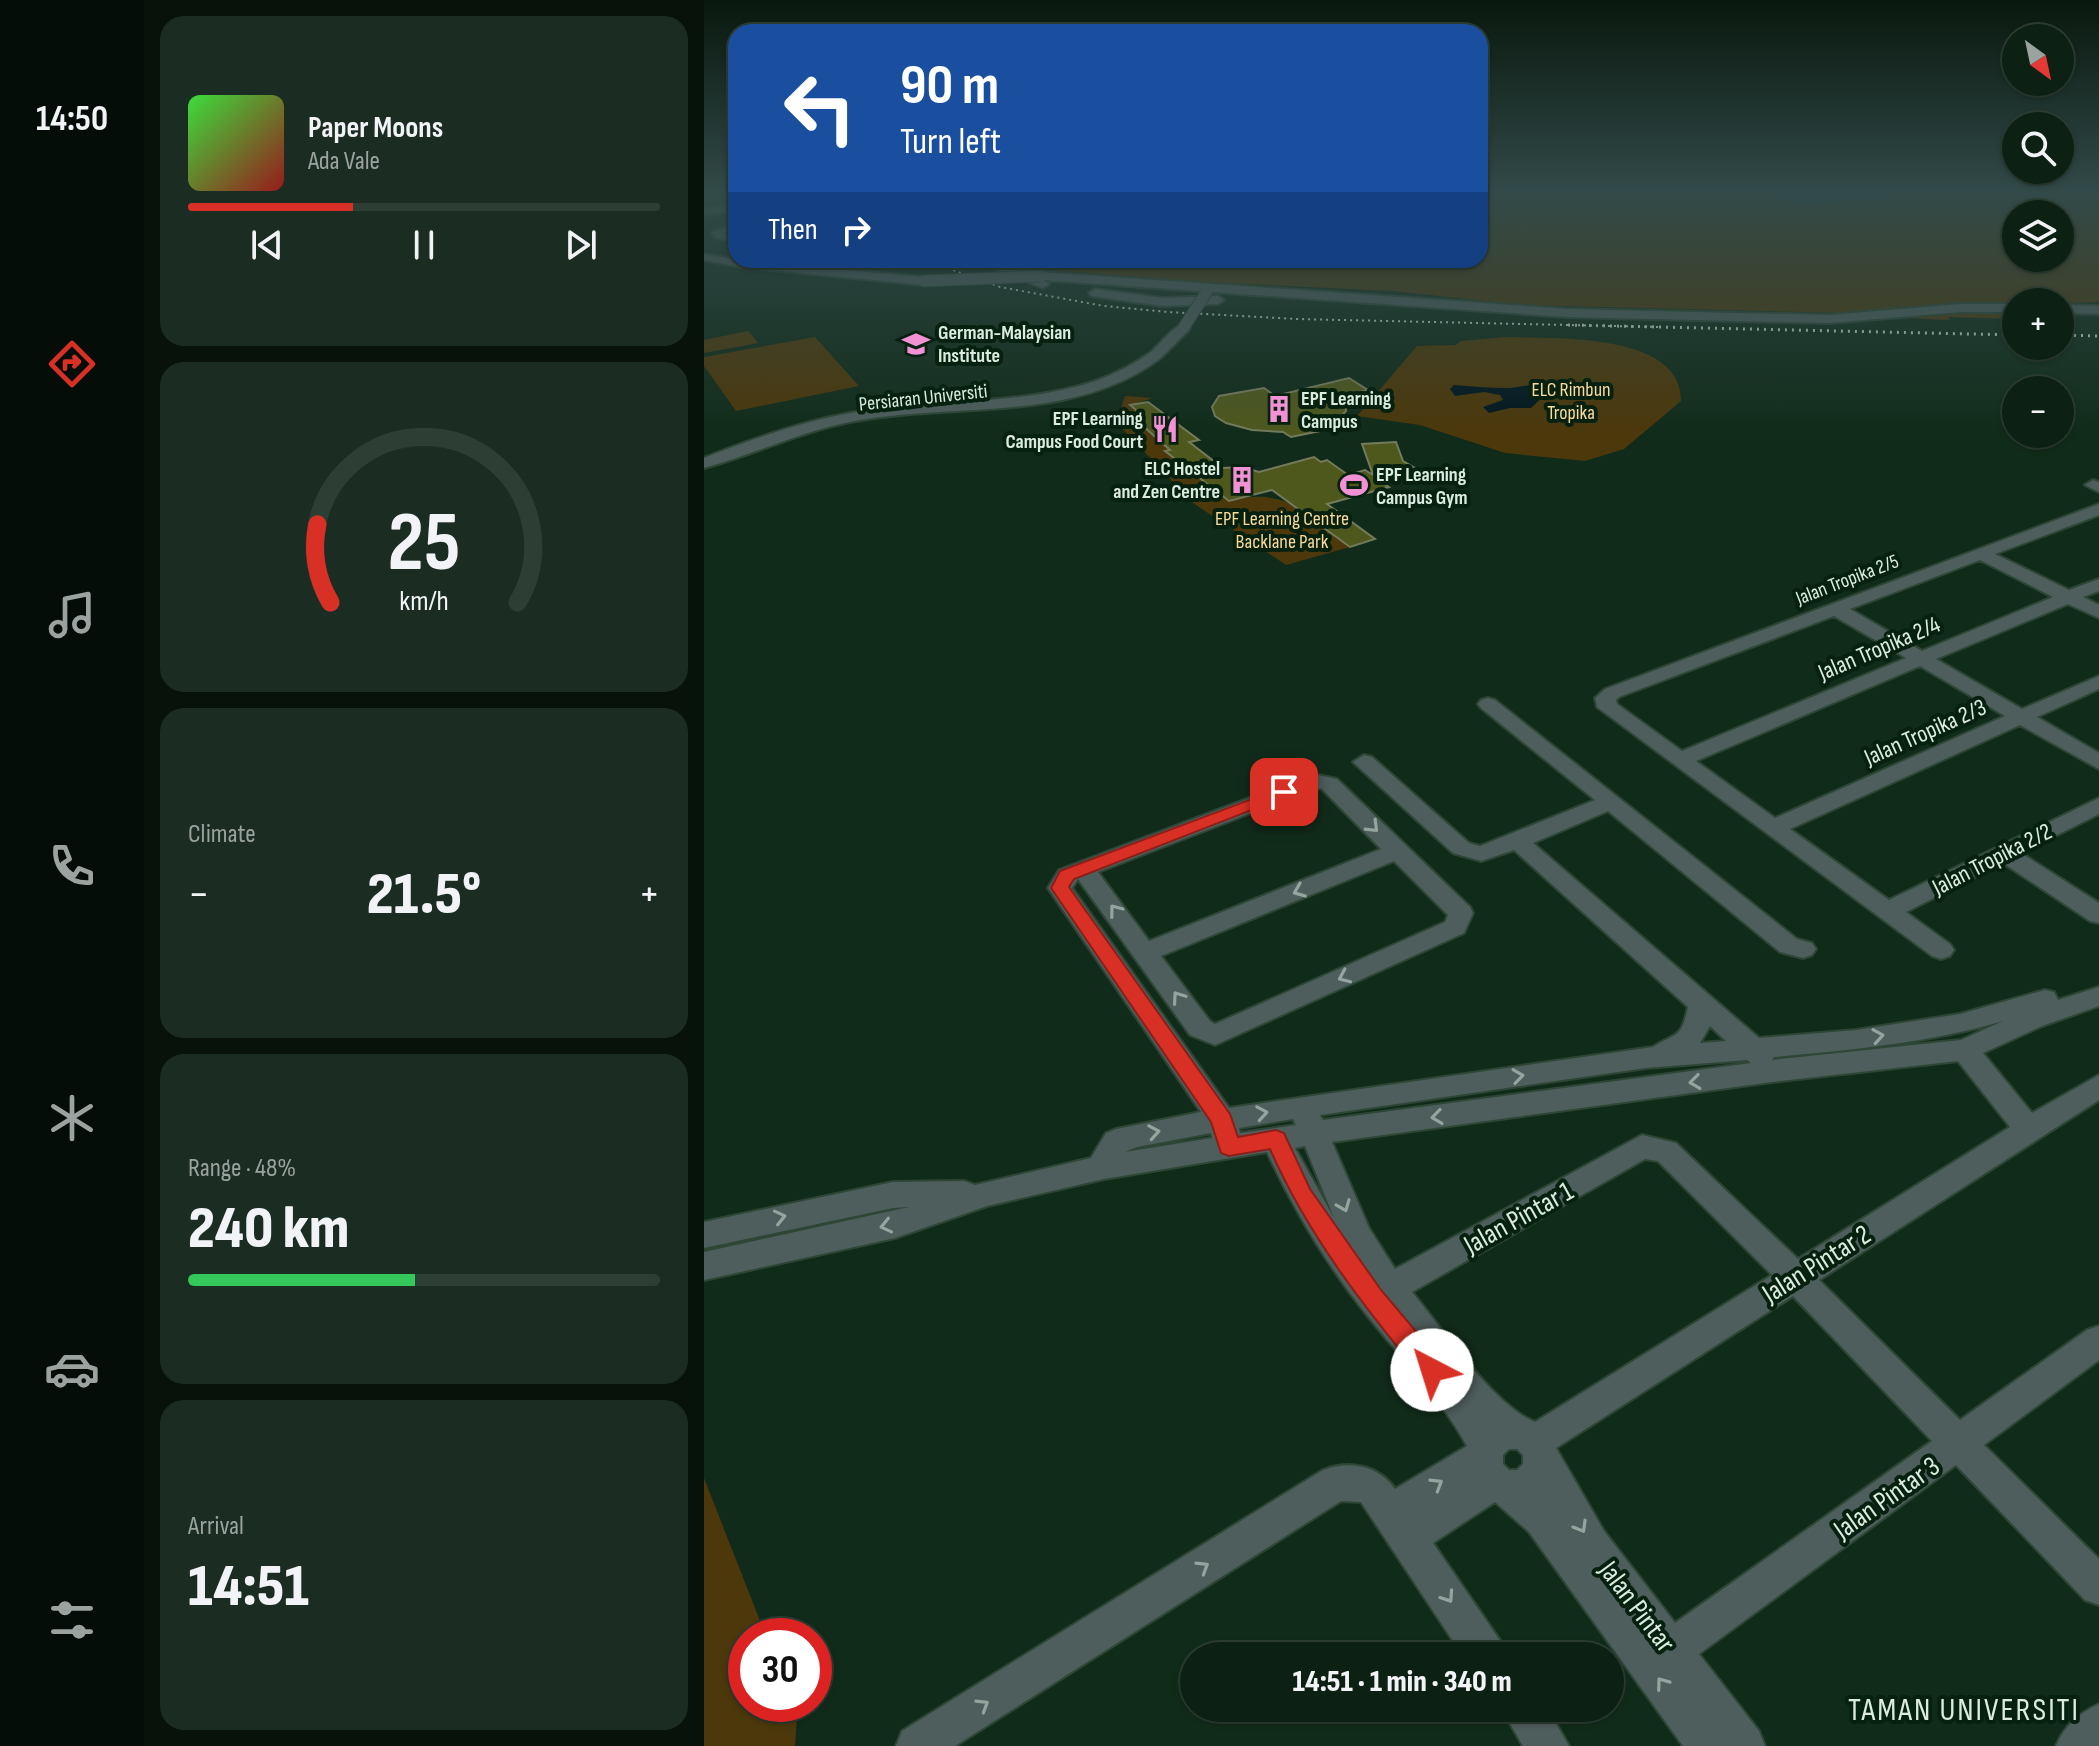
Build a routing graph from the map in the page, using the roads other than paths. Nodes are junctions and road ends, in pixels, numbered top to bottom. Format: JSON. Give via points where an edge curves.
{"nodes":[{"id":1,"x":861,"y":275,"type":"edge"},
{"id":2,"x":1020,"y":275,"type":"edge"},
{"id":3,"x":1209,"y":290,"type":"junction"},
{"id":4,"x":2002,"y":308,"type":"edge"},
{"id":5,"x":2074,"y":309,"type":"edge"},
{"id":6,"x":2099,"y":310,"type":"edge"},
{"id":7,"x":1703,"y":316,"type":"junction"},
{"id":8,"x":881,"y":416,"type":"junction"},
{"id":9,"x":704,"y":463,"type":"edge"},
{"id":10,"x":704,"y":471,"type":"edge"},
{"id":11,"x":2099,"y":509,"type":"edge"},
{"id":12,"x":1979,"y":553,"type":"junction"},
{"id":13,"x":2099,"y":584,"type":"edge"},
{"id":14,"x":2068,"y":597,"type":"junction"},
{"id":15,"x":1834,"y":608,"type":"junction"},
{"id":16,"x":2099,"y":612,"type":"edge"},
{"id":17,"x":1921,"y":658,"type":"junction"},
{"id":18,"x":2099,"y":682,"type":"edge"},
{"id":19,"x":1488,"y":704,"type":"dead end"},
{"id":20,"x":2023,"y":717,"type":"junction"},
{"id":21,"x":1680,"y":760,"type":"junction"},
{"id":22,"x":1364,"y":762,"type":"dead end"},
{"id":23,"x":2099,"y":762,"type":"edge"},
{"id":24,"x":1614,"y":805,"type":"junction"},
{"id":25,"x":2099,"y":805,"type":"edge"},
{"id":26,"x":1772,"y":828,"type":"junction"},
{"id":27,"x":1517,"y":841,"type":"junction"},
{"id":28,"x":1397,"y":851,"type":"junction"},
{"id":29,"x":2004,"y":853,"type":"junction"},
{"id":30,"x":1083,"y":869,"type":"junction"},
{"id":31,"x":1886,"y":912,"type":"junction"},
{"id":32,"x":2099,"y":915,"type":"edge"},
{"id":33,"x":1803,"y":949,"type":"dead end"},
{"id":34,"x":1941,"y":950,"type":"dead end"},
{"id":35,"x":1146,"y":952,"type":"junction"},
{"id":36,"x":2099,"y":981,"type":"edge"},
{"id":37,"x":2099,"y":996,"type":"edge"},
{"id":38,"x":1702,"y":1003,"type":"junction"},
{"id":39,"x":1800,"y":1045,"type":"junction"},
{"id":40,"x":1965,"y":1050,"type":"junction"},
{"id":41,"x":1646,"y":1058,"type":"junction"},
{"id":42,"x":1764,"y":1060,"type":"junction"},
{"id":43,"x":2099,"y":1086,"type":"edge"},
{"id":44,"x":1308,"y":1120,"type":"junction"},
{"id":45,"x":2028,"y":1129,"type":"junction"},
{"id":46,"x":1226,"y":1133,"type":"junction"},
{"id":47,"x":1276,"y":1139,"type":"junction"},
{"id":48,"x":987,"y":1194,"type":"junction"},
{"id":49,"x":704,"y":1235,"type":"edge"},
{"id":50,"x":704,"y":1266,"type":"edge"},
{"id":51,"x":1795,"y":1277,"type":"junction"},
{"id":52,"x":1380,"y":1293,"type":"junction"},
{"id":53,"x":2099,"y":1341,"type":"edge"},
{"id":54,"x":1960,"y":1444,"type":"junction"},
{"id":55,"x":1509,"y":1458,"type":"junction"},
{"id":56,"x":1399,"y":1525,"type":"junction"},
{"id":57,"x":2099,"y":1586,"type":"edge"},
{"id":58,"x":1478,"y":1642,"type":"edge"},
{"id":59,"x":1671,"y":1650,"type":"junction"},
{"id":60,"x":1532,"y":1722,"type":"edge"},
{"id":61,"x":2099,"y":1725,"type":"edge"},
{"id":62,"x":917,"y":1746,"type":"edge"},
{"id":63,"x":1548,"y":1746,"type":"edge"},
{"id":64,"x":1708,"y":1746,"type":"edge"},
{"id":65,"x":1744,"y":1746,"type":"edge"},
{"id":66,"x":2077,"y":1746,"type":"edge"}],
"edges":[{"from":1,"to":3,"type":"street","bridge":true,"via":[[924,281],[1041,276]]},
{"from":2,"to":7,"type":"street","via":[[1044,285],[1163,302],[1284,298],[1514,315]]},
{"from":3,"to":7,"type":"street","via":[[1510,311]]},
{"from":3,"to":8,"type":"street","name":"Persiaran Universiti","bridge":true,"via":[[1174,340],[1127,381],[1087,395]]},
{"from":4,"to":7,"type":"street","via":[[1841,319]]},
{"from":5,"to":6,"type":"street"},
{"from":8,"to":9,"type":"street","name":"Persiaran Universiti","via":[[800,429]]},
{"from":8,"to":10,"type":"street","name":"Persiaran Universiti","via":[[785,440]]},
{"from":11,"to":12,"type":"street","name":"Jalan Tropika 2/5"},
{"from":12,"to":14,"type":"street"},
{"from":12,"to":15,"type":"street","name":"Jalan Tropika 2/5"},
{"from":13,"to":14,"type":"street","name":"Jalan Tropika 2/4"},
{"from":14,"to":16,"type":"street"},
{"from":14,"to":17,"type":"street","name":"Jalan Tropika 2/4"},
{"from":15,"to":17,"type":"street"},
{"from":15,"to":21,"type":"street","name":"Jalan Tropika 2/5","via":[[1605,698],[1607,707]]},
{"from":17,"to":20,"type":"street"},
{"from":17,"to":21,"type":"street","name":"Jalan Tropika 2/4"},
{"from":18,"to":20,"type":"street","name":"Jalan Tropika 2/3"},
{"from":19,"to":24,"type":"street"},
{"from":20,"to":23,"type":"street"},
{"from":20,"to":26,"type":"street","name":"Jalan Tropika 2/3"},
{"from":21,"to":26,"type":"street"},
{"from":22,"to":27,"type":"street","via":[[1461,848],[1481,854]]},
{"from":24,"to":27,"type":"street"},
{"from":24,"to":33,"type":"street","via":[[1789,946]]},
{"from":25,"to":29,"type":"street","name":"Jalan Tropika 2/2"},
{"from":26,"to":31,"type":"street"},
{"from":27,"to":38,"type":"street"},
{"from":30,"to":28,"type":"street","one_way":true,"via":[[1313,781],[1329,784]]},
{"from":28,"to":35,"type":"street","one_way":true},
{"from":28,"to":35,"type":"street","one_way":true,"via":[[1461,913],[1455,927],[1215,1035],[1200,1028]]},
{"from":29,"to":31,"type":"street","name":"Jalan Tropika 2/2"},
{"from":29,"to":32,"type":"street"},
{"from":35,"to":30,"type":"street","one_way":true},
{"from":30,"to":46,"type":"street","via":[[1067,875],[1060,888]]},
{"from":31,"to":34,"type":"street"},
{"from":39,"to":36,"type":"street","one_way":true,"via":[[1960,1024]]},
{"from":37,"to":40,"type":"street"},
{"from":38,"to":39,"type":"street","via":[[1770,1037]]},
{"from":38,"to":41,"type":"street","via":[[1698,1024],[1685,1045]]},
{"from":38,"to":42,"type":"street"},
{"from":39,"to":42,"type":"street"},
{"from":40,"to":42,"type":"street"},
{"from":40,"to":45,"type":"street"},
{"from":41,"to":42,"type":"street"},
{"from":44,"to":41,"type":"street","one_way":true},
{"from":42,"to":44,"type":"street","one_way":true},
{"from":43,"to":45,"type":"street","name":"Jalan Pintar 2"},
{"from":46,"to":44,"type":"street","one_way":true},
{"from":44,"to":47,"type":"street"},
{"from":44,"to":52,"type":"street","name":"Jalan Pintar","one_way":true},
{"from":45,"to":51,"type":"street","name":"Jalan Pintar 2"},
{"from":46,"to":47,"type":"street"},
{"from":46,"to":48,"type":"street"},
{"from":47,"to":52,"type":"street","name":"Jalan Pintar","via":[[1301,1194]]},
{"from":49,"to":48,"type":"street","one_way":true,"via":[[893,1195]]},
{"from":48,"to":50,"type":"street","one_way":true,"via":[[895,1225]]},
{"from":51,"to":52,"type":"street","name":"Jalan Pintar 1","via":[[1666,1151],[1642,1147]]},
{"from":51,"to":54,"type":"street"},
{"from":51,"to":55,"type":"street","name":"Jalan Pintar 2"},
{"from":52,"to":55,"type":"street","name":"Jalan Pintar","via":[[1486,1408]]},
{"from":53,"to":54,"type":"street","name":"Jalan Pintar 3"},
{"from":54,"to":57,"type":"street"},
{"from":54,"to":59,"type":"street","name":"Jalan Pintar 3"},
{"from":55,"to":56,"type":"street","name":"Jalan Pintar 2"},
{"from":55,"to":59,"type":"street","name":"Jalan Pintar","one_way":true,"via":[[1591,1544]]},
{"from":64,"to":55,"type":"street","name":"Jalan Pintar","one_way":true,"via":[[1542,1519]]},
{"from":56,"to":58,"type":"street","one_way":true},
{"from":62,"to":56,"type":"street","one_way":true,"via":[[1336,1483],[1356,1482],[1374,1489]]},
{"from":59,"to":65,"type":"street","name":"Jalan Pintar"},
{"from":60,"to":63,"type":"street"},
{"from":61,"to":66,"type":"street"}]}
